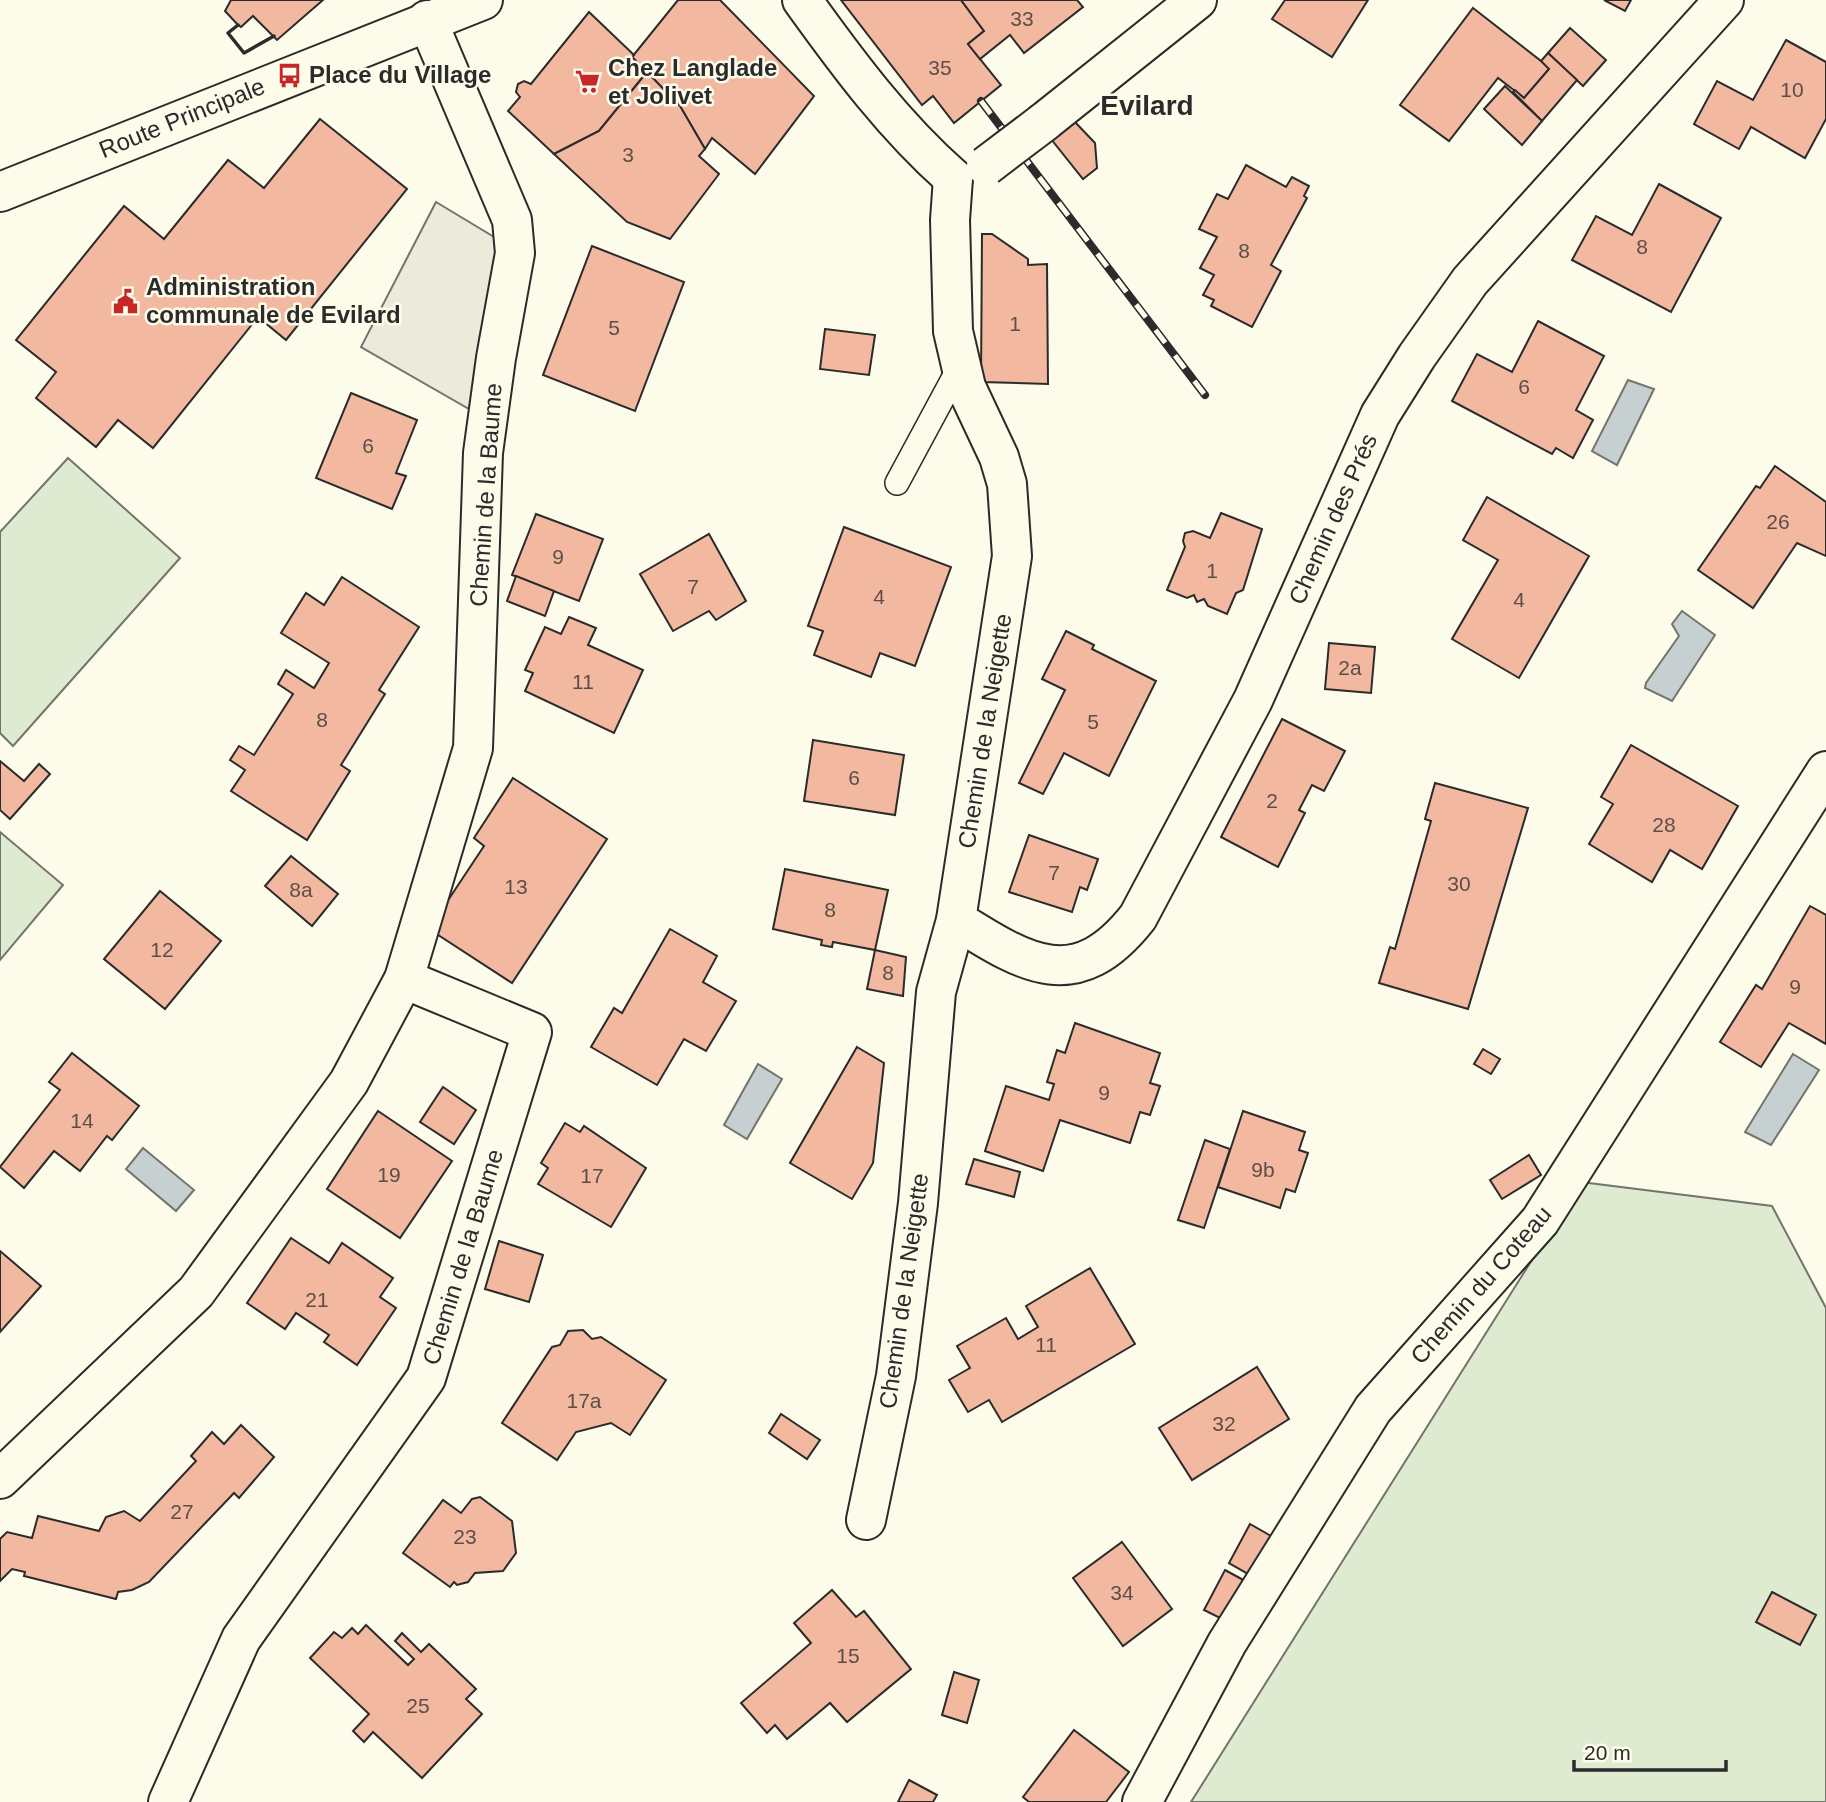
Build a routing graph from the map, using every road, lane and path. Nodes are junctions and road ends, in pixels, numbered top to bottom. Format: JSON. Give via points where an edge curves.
{"nodes":[{"id":1,"x":483,"y":0,"type":"edge"},
{"id":2,"x":802,"y":0,"type":"edge"},
{"id":3,"x":1197,"y":0,"type":"edge"},
{"id":4,"x":1724,"y":0,"type":"edge"},
{"id":5,"x":427,"y":20,"type":"junction"},
{"id":6,"x":970,"y":172,"type":"junction"},
{"id":7,"x":0,"y":192,"type":"edge"},
{"id":8,"x":960,"y":366,"type":"junction"},
{"id":9,"x":897,"y":483,"type":"dead end"},
{"id":10,"x":1826,"y":771,"type":"edge"},
{"id":11,"x":956,"y":920,"type":"junction"},
{"id":12,"x":404,"y":979,"type":"junction"},
{"id":13,"x":0,"y":1479,"type":"edge"},
{"id":14,"x":866,"y":1520,"type":"dead end"},
{"id":15,"x":168,"y":1802,"type":"edge"},
{"id":16,"x":1142,"y":1802,"type":"edge"}],
"edges":[{"from":1,"to":5,"type":"street","name":"Route Principale"},
{"from":2,"to":6,"type":"street","via":[[921,150]]},
{"from":3,"to":6,"type":"street","bridge":true,"via":[[1044,122]]},
{"from":4,"to":11,"type":"street","name":"Chemin des Prés","via":[[1470,281],[1417,356],[1380,415],[1253,700],[1138,917],[1121,938],[1088,961],[1047,965],[1026,960]]},
{"from":5,"to":7,"type":"street","name":"Route Principale"},
{"from":5,"to":12,"type":"street","name":"Chemin de la Baume","via":[[512,220],[515,253],[483,453],[473,748]]},
{"from":6,"to":8,"type":"street","name":"Chemin de la Neigette","via":[[950,220],[953,331]]},
{"from":8,"to":9,"type":"lane"},
{"from":8,"to":11,"type":"street","name":"Chemin de la Neigette","via":[[965,387],[999,457],[1013,537]]},
{"from":10,"to":16,"type":"street","name":"Chemin du Coteau","via":[[1540,1221],[1373,1409],[1227,1643]]},
{"from":11,"to":14,"type":"street","name":"Chemin de la Neigette","via":[[936,992],[918,1203],[896,1376]]},
{"from":12,"to":13,"type":"street","name":"Chemin de la Baume","via":[[349,1082],[196,1292]]},
{"from":12,"to":15,"type":"street","name":"Chemin de la Baume","via":[[532,1032],[426,1378],[241,1639]]}]}
